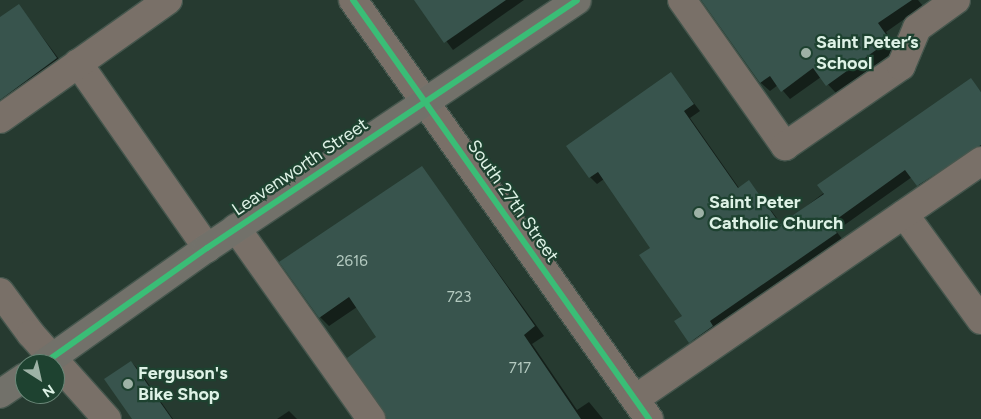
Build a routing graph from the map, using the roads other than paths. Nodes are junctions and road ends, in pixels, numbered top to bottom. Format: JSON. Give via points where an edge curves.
{"nodes":[{"id":1,"x":168,"y":0,"type":"edge"},
{"id":2,"x":352,"y":0,"type":"edge"},
{"id":3,"x":577,"y":0,"type":"edge"},
{"id":4,"x":682,"y":0,"type":"edge"},
{"id":5,"x":956,"y":0,"type":"edge"},
{"id":6,"x":78,"y":63,"type":"junction"},
{"id":7,"x":425,"y":102,"type":"junction"},
{"id":8,"x":0,"y":119,"type":"edge"},
{"id":9,"x":981,"y":161,"type":"edge"},
{"id":10,"x":904,"y":214,"type":"junction"},
{"id":11,"x":236,"y":228,"type":"junction"},
{"id":12,"x":207,"y":248,"type":"junction"},
{"id":13,"x":0,"y":292,"type":"edge"},
{"id":14,"x":981,"y":320,"type":"edge"},
{"id":15,"x":42,"y":354,"type":"edge"},
{"id":16,"x":57,"y":354,"type":"edge"},
{"id":17,"x":65,"y":378,"type":"edge"},
{"id":18,"x":15,"y":383,"type":"edge"},
{"id":19,"x":0,"y":394,"type":"edge"},
{"id":20,"x":642,"y":409,"type":"edge"},
{"id":21,"x":107,"y":419,"type":"edge"},
{"id":22,"x":370,"y":419,"type":"edge"}],
"edges":[{"from":1,"to":6,"type":"street"},
{"from":2,"to":7,"type":"street","name":"South 27th Street"},
{"from":3,"to":7,"type":"main road","name":"Leavenworth Street"},
{"from":4,"to":5,"type":"street","via":[[785,146],[902,66],[917,28]]},
{"from":6,"to":8,"type":"street"},
{"from":6,"to":12,"type":"street"},
{"from":7,"to":11,"type":"main road","name":"Leavenworth Street"},
{"from":7,"to":20,"type":"street","name":"South 27th Street"},
{"from":9,"to":10,"type":"street"},
{"from":10,"to":14,"type":"street"},
{"from":10,"to":20,"type":"street"},
{"from":11,"to":12,"type":"main road","name":"Leavenworth Street"},
{"from":11,"to":22,"type":"street"},
{"from":12,"to":16,"type":"main road","name":"Leavenworth Street"},
{"from":13,"to":15,"type":"street"},
{"from":17,"to":21,"type":"street"},
{"from":18,"to":19,"type":"main road"}]}
